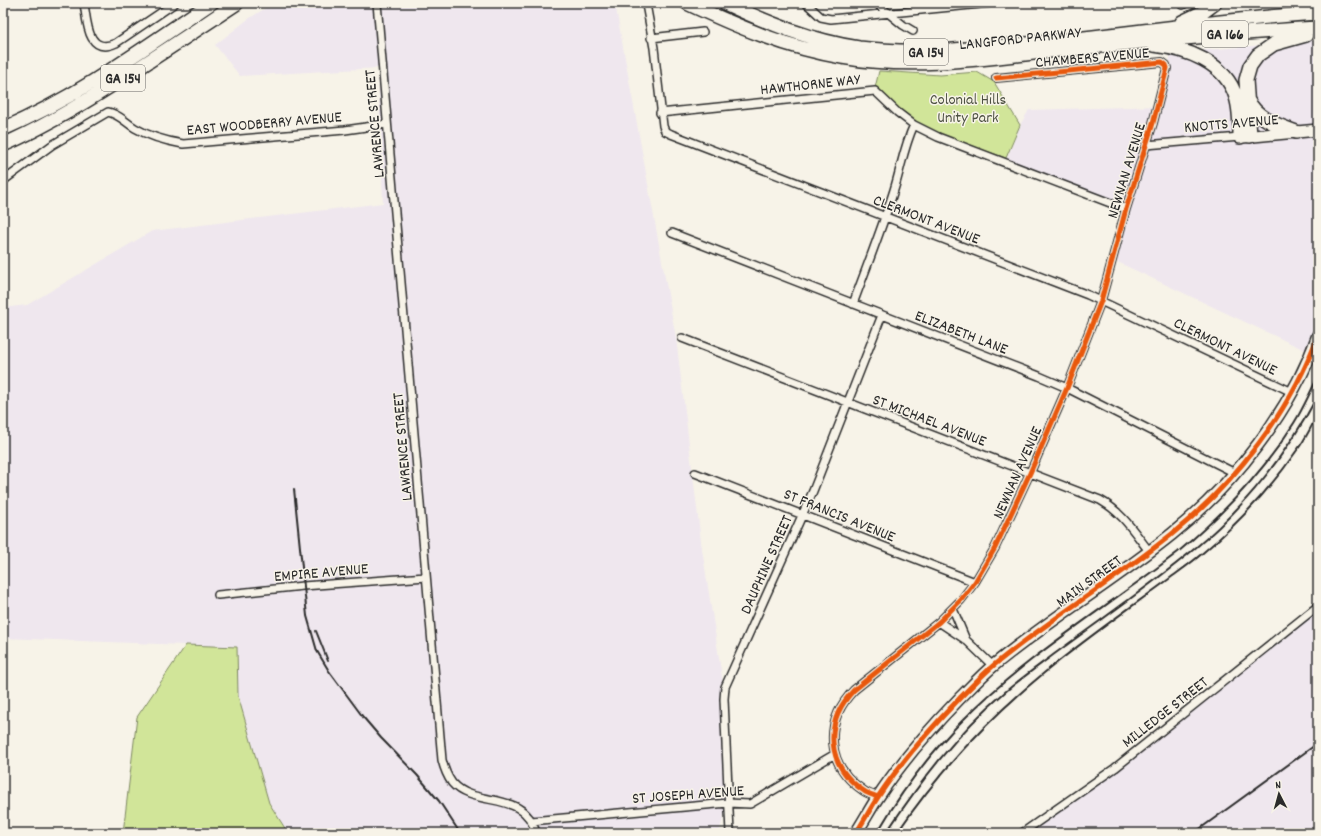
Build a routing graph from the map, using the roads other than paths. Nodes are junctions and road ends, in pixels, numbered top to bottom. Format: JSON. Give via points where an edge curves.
{"nodes":[{"id":1,"x":84,"y":3,"type":"edge"},
{"id":2,"x":175,"y":3,"type":"edge"},
{"id":3,"x":210,"y":3,"type":"edge"},
{"id":4,"x":237,"y":3,"type":"edge"},
{"id":5,"x":377,"y":3,"type":"edge"},
{"id":6,"x":686,"y":3,"type":"edge"},
{"id":7,"x":725,"y":3,"type":"edge"},
{"id":8,"x":806,"y":3,"type":"edge"},
{"id":9,"x":876,"y":3,"type":"edge"},
{"id":10,"x":991,"y":3,"type":"edge"},
{"id":11,"x":1215,"y":3,"type":"edge"},
{"id":12,"x":1294,"y":3,"type":"edge"},
{"id":13,"x":646,"y":4,"type":"dead end"},
{"id":14,"x":1318,"y":10,"type":"edge"},
{"id":15,"x":1318,"y":13,"type":"edge"},
{"id":16,"x":887,"y":14,"type":"junction"},
{"id":17,"x":1318,"y":28,"type":"edge"},
{"id":18,"x":913,"y":31,"type":"dead end"},
{"id":19,"x":703,"y":32,"type":"dead end"},
{"id":20,"x":1318,"y":32,"type":"edge"},
{"id":21,"x":1133,"y":37,"type":"junction"},
{"id":22,"x":651,"y":38,"type":"junction"},
{"id":23,"x":996,"y":78,"type":"dead end"},
{"id":24,"x":1162,"y":87,"type":"joint"},
{"id":25,"x":1247,"y":99,"type":"junction"},
{"id":26,"x":69,"y":112,"type":"junction"},
{"id":27,"x":660,"y":113,"type":"junction"},
{"id":28,"x":387,"y":124,"type":"junction"},
{"id":29,"x":914,"y":125,"type":"junction"},
{"id":30,"x":4,"y":128,"type":"edge"},
{"id":31,"x":1310,"y":131,"type":"edge"},
{"id":32,"x":1245,"y":136,"type":"junction"},
{"id":33,"x":3,"y":145,"type":"edge"},
{"id":34,"x":1146,"y":145,"type":"junction"},
{"id":35,"x":3,"y":153,"type":"edge"},
{"id":36,"x":3,"y":182,"type":"edge"},
{"id":37,"x":1126,"y":209,"type":"junction"},
{"id":38,"x":886,"y":216,"type":"junction"},
{"id":39,"x":672,"y":233,"type":"dead end"},
{"id":40,"x":1101,"y":301,"type":"junction"},
{"id":41,"x":853,"y":304,"type":"junction"},
{"id":42,"x":882,"y":315,"type":"junction"},
{"id":43,"x":1318,"y":335,"type":"edge"},
{"id":44,"x":682,"y":338,"type":"dead end"},
{"id":45,"x":1067,"y":388,"type":"junction"},
{"id":46,"x":1292,"y":392,"type":"junction"},
{"id":47,"x":848,"y":402,"type":"junction"},
{"id":48,"x":695,"y":472,"type":"dead end"},
{"id":49,"x":1030,"y":473,"type":"junction"},
{"id":50,"x":1235,"y":473,"type":"junction"},
{"id":51,"x":803,"y":514,"type":"junction"},
{"id":52,"x":1149,"y":551,"type":"junction"},
{"id":53,"x":426,"y":577,"type":"junction"},
{"id":54,"x":975,"y":582,"type":"junction"},
{"id":55,"x":218,"y":595,"type":"dead end"},
{"id":56,"x":1318,"y":606,"type":"edge"},
{"id":57,"x":953,"y":609,"type":"junction"},
{"id":58,"x":939,"y":622,"type":"junction"},
{"id":59,"x":966,"y":640,"type":"junction"},
{"id":60,"x":993,"y":666,"type":"junction"},
{"id":61,"x":835,"y":754,"type":"junction"},
{"id":62,"x":878,"y":797,"type":"junction"},
{"id":63,"x":728,"y":803,"type":"junction"},
{"id":64,"x":531,"y":821,"type":"junction"},
{"id":65,"x":536,"y":833,"type":"edge"},
{"id":66,"x":730,"y":833,"type":"edge"},
{"id":67,"x":856,"y":833,"type":"edge"},
{"id":68,"x":1022,"y":833,"type":"edge"}],
"edges":[{"from":1,"to":2,"type":"street","via":[[89,35],[105,46],[111,45]]},
{"from":3,"to":30,"type":"highway","number":"GA 154","via":[[89,85]]},
{"from":4,"to":26,"type":"highway","number":"GA 154"},
{"from":5,"to":28,"type":"street","name":"LAWRENCE STREET"},
{"from":6,"to":21,"type":"highway","name":"LANGFORD PARKWAY","number":"GA 154","via":[[773,39],[822,53],[870,61],[948,62]]},
{"from":7,"to":21,"type":"highway","name":"LANGFORD PARKWAY","number":"GA 154","via":[[762,20],[809,36],[858,48],[940,51]]},
{"from":8,"to":16,"type":"street","via":[[821,17],[831,19]]},
{"from":9,"to":16,"type":"street"},
{"from":10,"to":16,"type":"street"},
{"from":11,"to":21,"type":"highway","via":[[1185,21]]},
{"from":12,"to":14,"type":"highway"},
{"from":13,"to":22,"type":"street","name":"CLERMONT AVENUE"},
{"from":15,"to":21,"type":"highway","name":"LANGFORD PARKWAY","number":"GA 166","via":[[1259,18]]},
{"from":16,"to":18,"type":"street"},
{"from":17,"to":21,"type":"highway","name":"LANGFORD PARKWAY","number":"GA 166"},
{"from":19,"to":22,"type":"street"},
{"from":20,"to":25,"type":"highway","via":[[1274,44],[1258,55],[1250,66],[1246,80]]},
{"from":21,"to":32,"type":"highway","number":"GA 154","via":[[1184,52],[1210,63],[1222,73],[1232,85],[1237,98]]},
{"from":22,"to":27,"type":"street","name":"CLERMONT AVENUE"},
{"from":23,"to":24,"type":"street","name":"CHAMBERS AVENUE","via":[[1162,62],[1167,68]]},
{"from":24,"to":34,"type":"street","name":"NEWNAN AVENUE"},
{"from":25,"to":31,"type":"highway","via":[[1258,113],[1268,120]]},
{"from":25,"to":32,"type":"highway"},
{"from":26,"to":33,"type":"highway","number":"GA 154"},
{"from":26,"to":35,"type":"highway","via":[[34,137]]},
{"from":27,"to":29,"type":"street","name":"HAWTHORNE WAY","via":[[875,90]]},
{"from":27,"to":38,"type":"street","name":"CLERMONT AVENUE","via":[[663,126],[670,134]]},
{"from":28,"to":36,"type":"street","name":"EAST WOODBERRY AVENUE","via":[[183,144],[150,136],[116,114],[108,112],[52,145]]},
{"from":28,"to":53,"type":"street","name":"LAWRENCE STREET"},
{"from":29,"to":37,"type":"street","name":"HAWTHORNE WAY","via":[[938,138]]},
{"from":29,"to":38,"type":"street","via":[[908,137]]},
{"from":31,"to":32,"type":"main road","name":"KNOTTS AVENUE"},
{"from":32,"to":34,"type":"street","name":"KNOTTS AVENUE"},
{"from":34,"to":37,"type":"street","name":"NEWNAN AVENUE"},
{"from":37,"to":40,"type":"street","name":"NEWNAN AVENUE"},
{"from":38,"to":40,"type":"street","name":"CLERMONT AVENUE"},
{"from":38,"to":41,"type":"street"},
{"from":39,"to":41,"type":"street","name":"ELIZABETH LANE"},
{"from":40,"to":45,"type":"street","name":"NEWNAN AVENUE"},
{"from":40,"to":46,"type":"street","name":"CLERMONT AVENUE"},
{"from":41,"to":42,"type":"street","name":"ELIZABETH LANE"},
{"from":42,"to":45,"type":"street","name":"ELIZABETH LANE"},
{"from":42,"to":47,"type":"street","name":"DAUPHINE STREET"},
{"from":43,"to":46,"type":"main road","name":"MAIN STREET"},
{"from":44,"to":47,"type":"street","name":"ST MICHAEL AVENUE"},
{"from":45,"to":49,"type":"street","name":"NEWNAN AVENUE"},
{"from":45,"to":50,"type":"street","name":"ELIZABETH LANE"},
{"from":46,"to":50,"type":"main road","name":"MAIN STREET","via":[[1264,436]]},
{"from":47,"to":49,"type":"street","name":"ST MICHAEL AVENUE"},
{"from":47,"to":51,"type":"street","name":"DAUPHINE STREET"},
{"from":48,"to":51,"type":"street","name":"ST FRANCIS AVENUE"},
{"from":49,"to":52,"type":"street","name":"ST MICHAEL AVENUE","via":[[1110,506],[1123,517]]},
{"from":49,"to":54,"type":"street","name":"NEWNAN AVENUE","via":[[995,548]]},
{"from":50,"to":52,"type":"main road","name":"MAIN STREET","via":[[1192,516]]},
{"from":51,"to":54,"type":"street","name":"ST FRANCIS AVENUE"},
{"from":51,"to":63,"type":"street","name":"DAUPHINE STREET","via":[[725,687]]},
{"from":52,"to":60,"type":"main road","name":"MAIN STREET"},
{"from":53,"to":55,"type":"street","name":"EMPIRE AVENUE"},
{"from":53,"to":64,"type":"street","name":"LAWRENCE STREET","via":[[445,771],[452,783],[462,791],[511,804]]},
{"from":54,"to":57,"type":"street","name":"NEWNAN AVENUE"},
{"from":56,"to":68,"type":"street","name":"MILLEDGE STREET","via":[[1115,768]]},
{"from":57,"to":58,"type":"street","name":"NEWNAN AVENUE"},
{"from":57,"to":59,"type":"street"},
{"from":58,"to":59,"type":"street"},
{"from":58,"to":61,"type":"street","name":"NEWNAN AVENUE","via":[[846,699],[838,711],[834,725]]},
{"from":59,"to":60,"type":"street"},
{"from":60,"to":62,"type":"main road","name":"MAIN STREET","via":[[930,729]]},
{"from":61,"to":62,"type":"street","name":"NEWNAN AVENUE","via":[[848,777],[864,792]]},
{"from":61,"to":63,"type":"street","name":"ST JOSEPH AVENUE","via":[[750,804]]},
{"from":62,"to":67,"type":"main road","name":"MAIN STREET"},
{"from":63,"to":64,"type":"street","name":"ST JOSEPH AVENUE"},
{"from":63,"to":66,"type":"street","name":"DAUPHINE STREET"},
{"from":64,"to":65,"type":"street","name":"LAWRENCE STREET"}]}
